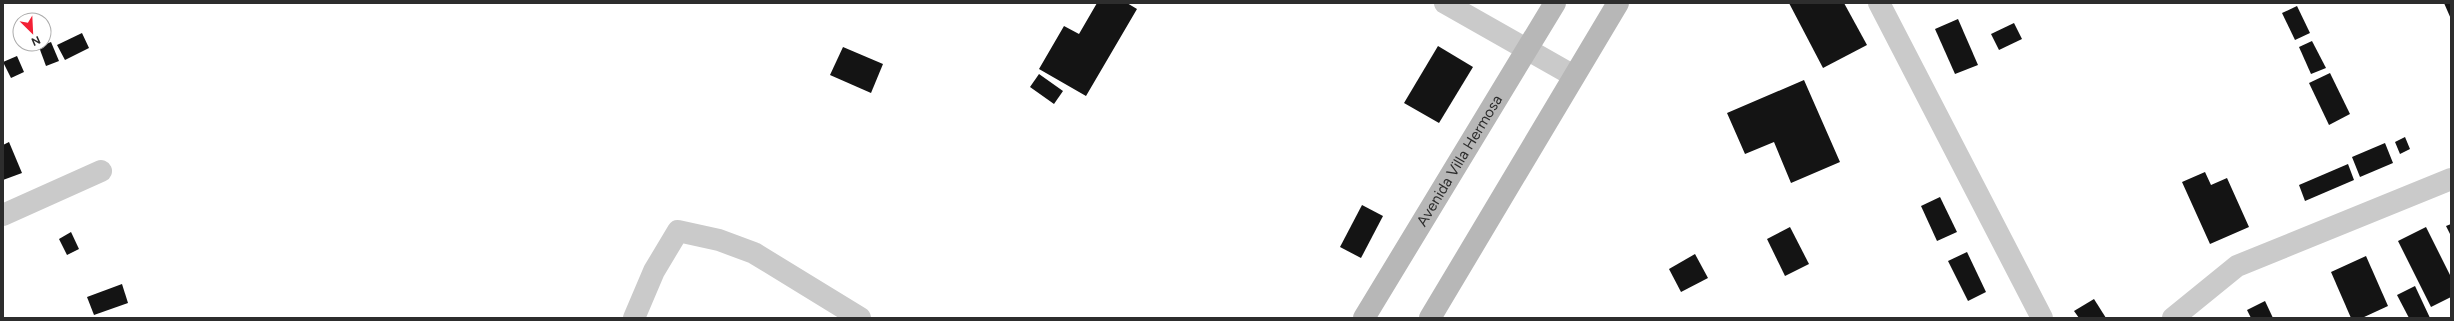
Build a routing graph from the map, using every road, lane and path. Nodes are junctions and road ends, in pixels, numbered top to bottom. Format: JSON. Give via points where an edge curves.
{"nodes":[{"id":1,"x":1445,"y":3,"type":"edge"},
{"id":2,"x":1555,"y":3,"type":"edge"},
{"id":3,"x":1618,"y":3,"type":"edge"},
{"id":4,"x":1879,"y":3,"type":"edge"},
{"id":5,"x":1527,"y":50,"type":"junction"},
{"id":6,"x":1574,"y":76,"type":"junction"},
{"id":7,"x":101,"y":171,"type":"dead end"},
{"id":8,"x":2451,"y":179,"type":"edge"},
{"id":9,"x":3,"y":215,"type":"edge"},
{"id":10,"x":634,"y":318,"type":"edge"},
{"id":11,"x":860,"y":318,"type":"edge"},
{"id":12,"x":1364,"y":318,"type":"edge"},
{"id":13,"x":1430,"y":318,"type":"edge"},
{"id":14,"x":2042,"y":318,"type":"edge"},
{"id":15,"x":2173,"y":318,"type":"edge"}],
"edges":[{"from":1,"to":5,"type":"street"},
{"from":2,"to":5,"type":"street","name":"Avenida Villa Hermosa"},
{"from":3,"to":6,"type":"street"},
{"from":4,"to":14,"type":"street"},
{"from":5,"to":6,"type":"street"},
{"from":5,"to":12,"type":"street","name":"Avenida Villa Hermosa"},
{"from":6,"to":13,"type":"street"},
{"from":7,"to":9,"type":"street"},
{"from":8,"to":15,"type":"street","via":[[2237,266]]},
{"from":10,"to":11,"type":"street","via":[[654,271],[678,231],[719,240],[754,253]]}]}
